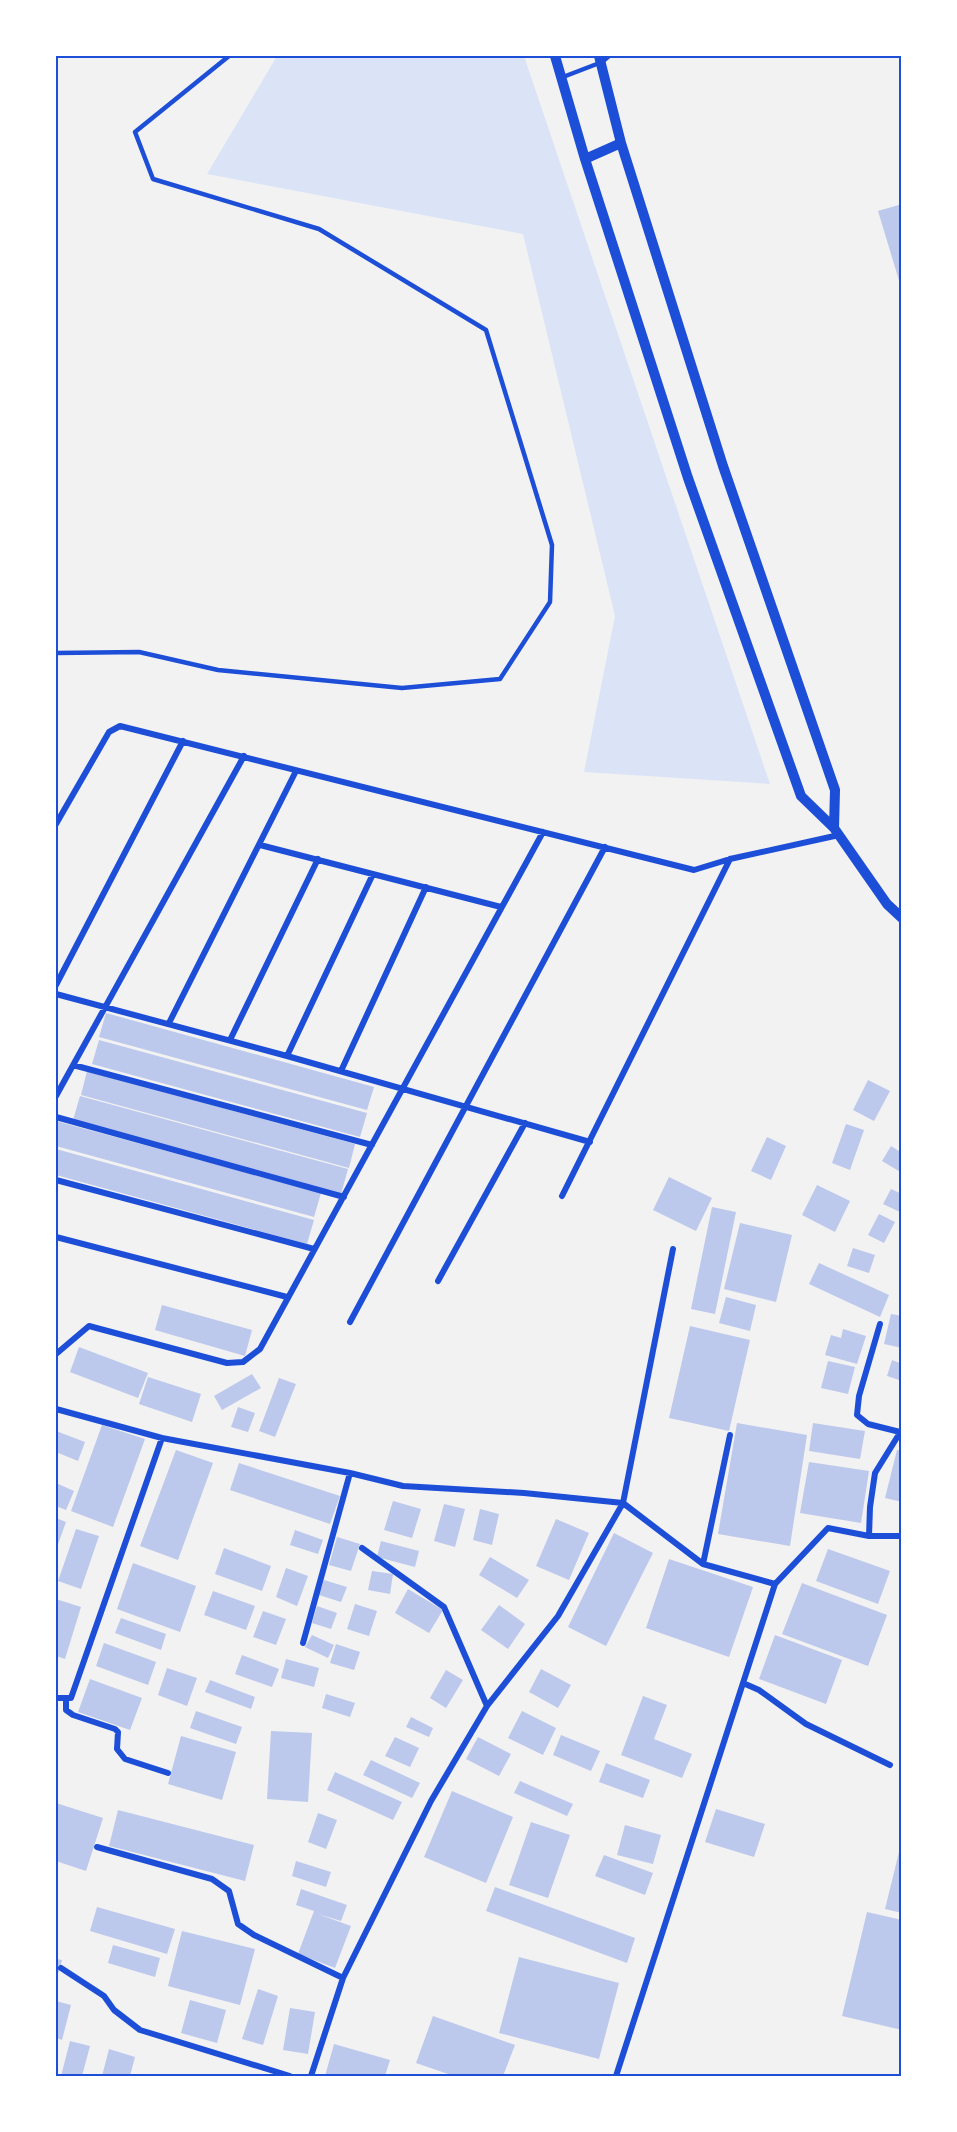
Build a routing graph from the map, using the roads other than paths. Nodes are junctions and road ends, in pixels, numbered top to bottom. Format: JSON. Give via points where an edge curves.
{"nodes":[{"id":1,"x":230,"y":56,"type":"edge"},
{"id":2,"x":555,"y":56,"type":"edge"},
{"id":3,"x":603,"y":58,"type":"edge"},
{"id":4,"x":562,"y":78,"type":"junction"},
{"id":5,"x":621,"y":143,"type":"junction"},
{"id":6,"x":585,"y":159,"type":"junction"},
{"id":7,"x":56,"y":653,"type":"edge"},
{"id":8,"x":183,"y":741,"type":"junction"},
{"id":9,"x":244,"y":756,"type":"junction"},
{"id":10,"x":296,"y":771,"type":"junction"},
{"id":11,"x":56,"y":824,"type":"edge"},
{"id":12,"x":543,"y":832,"type":"junction"},
{"id":13,"x":836,"y":832,"type":"junction"},
{"id":14,"x":260,"y":844,"type":"junction"},
{"id":15,"x":605,"y":847,"type":"junction"},
{"id":16,"x":318,"y":859,"type":"junction"},
{"id":17,"x":730,"y":859,"type":"junction"},
{"id":18,"x":373,"y":874,"type":"junction"},
{"id":19,"x":426,"y":887,"type":"junction"},
{"id":20,"x":501,"y":907,"type":"junction"},
{"id":21,"x":902,"y":918,"type":"edge"},
{"id":22,"x":56,"y":985,"type":"edge"},
{"id":23,"x":56,"y":994,"type":"edge"},
{"id":24,"x":106,"y":1006,"type":"junction"},
{"id":25,"x":169,"y":1023,"type":"junction"},
{"id":26,"x":230,"y":1040,"type":"junction"},
{"id":27,"x":287,"y":1056,"type":"junction"},
{"id":28,"x":73,"y":1065,"type":"junction"},
{"id":29,"x":341,"y":1071,"type":"junction"},
{"id":30,"x":402,"y":1088,"type":"junction"},
{"id":31,"x":56,"y":1096,"type":"edge"},
{"id":32,"x":465,"y":1106,"type":"junction"},
{"id":33,"x":56,"y":1117,"type":"edge"},
{"id":34,"x":525,"y":1123,"type":"junction"},
{"id":35,"x":590,"y":1142,"type":"junction"},
{"id":36,"x":372,"y":1145,"type":"junction"},
{"id":37,"x":56,"y":1180,"type":"edge"},
{"id":38,"x":562,"y":1196,"type":"dead end"},
{"id":39,"x":344,"y":1197,"type":"junction"},
{"id":40,"x":56,"y":1237,"type":"edge"},
{"id":41,"x":314,"y":1249,"type":"junction"},
{"id":42,"x":674,"y":1249,"type":"dead end"},
{"id":43,"x":438,"y":1281,"type":"dead end"},
{"id":44,"x":287,"y":1297,"type":"junction"},
{"id":45,"x":350,"y":1322,"type":"dead end"},
{"id":46,"x":880,"y":1324,"type":"dead end"},
{"id":47,"x":56,"y":1354,"type":"edge"},
{"id":48,"x":56,"y":1409,"type":"edge"},
{"id":49,"x":901,"y":1430,"type":"edge"},
{"id":50,"x":730,"y":1435,"type":"dead end"},
{"id":51,"x":162,"y":1438,"type":"junction"},
{"id":52,"x":350,"y":1473,"type":"junction"},
{"id":53,"x":623,"y":1503,"type":"junction"},
{"id":54,"x":869,"y":1536,"type":"junction"},
{"id":55,"x":902,"y":1536,"type":"edge"},
{"id":56,"x":362,"y":1548,"type":"dead end"},
{"id":57,"x":703,"y":1564,"type":"junction"},
{"id":58,"x":775,"y":1584,"type":"junction"},
{"id":59,"x":303,"y":1643,"type":"dead end"},
{"id":60,"x":743,"y":1683,"type":"junction"},
{"id":61,"x":56,"y":1698,"type":"edge"},
{"id":62,"x":66,"y":1700,"type":"junction"},
{"id":63,"x":487,"y":1706,"type":"junction"},
{"id":64,"x":890,"y":1765,"type":"dead end"},
{"id":65,"x":168,"y":1773,"type":"dead end"},
{"id":66,"x":97,"y":1847,"type":"dead end"},
{"id":67,"x":62,"y":1968,"type":"dead end"},
{"id":68,"x":343,"y":1978,"type":"junction"},
{"id":69,"x":290,"y":2076,"type":"edge"},
{"id":70,"x":311,"y":2076,"type":"edge"},
{"id":71,"x":616,"y":2076,"type":"edge"}],
"edges":[{"from":1,"to":7,"type":"lane","via":[[135,132],[153,179],[319,229],[486,330],[552,545],[550,602],[500,680],[402,688],[218,670],[139,652]]},
{"from":2,"to":4,"type":"street"},
{"from":3,"to":4,"type":"lane"},
{"from":3,"to":5,"type":"street"},
{"from":4,"to":6,"type":"street"},
{"from":5,"to":6,"type":"street"},
{"from":5,"to":13,"type":"street","via":[[723,466],[835,790]]},
{"from":6,"to":13,"type":"street","via":[[688,478],[801,796]]},
{"from":8,"to":9,"type":"street"},
{"from":8,"to":11,"type":"street","via":[[115,728],[109,732]]},
{"from":8,"to":22,"type":"street"},
{"from":9,"to":10,"type":"street"},
{"from":9,"to":24,"type":"street"},
{"from":10,"to":12,"type":"street"},
{"from":10,"to":14,"type":"street"},
{"from":12,"to":15,"type":"street"},
{"from":12,"to":20,"type":"street"},
{"from":13,"to":17,"type":"street"},
{"from":13,"to":21,"type":"street","via":[[887,904]]},
{"from":14,"to":16,"type":"street"},
{"from":14,"to":25,"type":"street"},
{"from":15,"to":17,"type":"street","via":[[694,870]]},
{"from":15,"to":32,"type":"street"},
{"from":16,"to":18,"type":"street"},
{"from":16,"to":26,"type":"street"},
{"from":17,"to":35,"type":"street"},
{"from":18,"to":19,"type":"street"},
{"from":18,"to":27,"type":"street"},
{"from":19,"to":20,"type":"street"},
{"from":19,"to":29,"type":"street"},
{"from":20,"to":30,"type":"street"},
{"from":23,"to":24,"type":"street"},
{"from":24,"to":25,"type":"street"},
{"from":24,"to":28,"type":"street"},
{"from":25,"to":26,"type":"street"},
{"from":26,"to":27,"type":"street"},
{"from":27,"to":29,"type":"street"},
{"from":28,"to":31,"type":"street"},
{"from":28,"to":36,"type":"street"},
{"from":29,"to":30,"type":"street"},
{"from":30,"to":32,"type":"street"},
{"from":30,"to":36,"type":"street"},
{"from":32,"to":34,"type":"street"},
{"from":32,"to":45,"type":"street"},
{"from":33,"to":39,"type":"street"},
{"from":34,"to":35,"type":"street"},
{"from":34,"to":43,"type":"street"},
{"from":35,"to":38,"type":"street"},
{"from":36,"to":39,"type":"street"},
{"from":37,"to":41,"type":"street"},
{"from":39,"to":41,"type":"street"},
{"from":40,"to":44,"type":"street"},
{"from":41,"to":44,"type":"street"},
{"from":42,"to":53,"type":"street"},
{"from":44,"to":47,"type":"street","via":[[260,1349],[243,1362],[227,1363],[89,1326]]},
{"from":46,"to":49,"type":"street","via":[[857,1415],[868,1424]]},
{"from":48,"to":51,"type":"street"},
{"from":49,"to":54,"type":"street","via":[[875,1473]]},
{"from":50,"to":57,"type":"street"},
{"from":51,"to":52,"type":"street"},
{"from":51,"to":62,"type":"street","via":[[71,1698]]},
{"from":52,"to":53,"type":"street","via":[[403,1486]]},
{"from":52,"to":59,"type":"street"},
{"from":53,"to":57,"type":"street"},
{"from":53,"to":63,"type":"street","via":[[558,1616]]},
{"from":54,"to":55,"type":"street"},
{"from":54,"to":58,"type":"street","via":[[828,1528]]},
{"from":56,"to":63,"type":"street","via":[[444,1607]]},
{"from":57,"to":58,"type":"street"},
{"from":58,"to":60,"type":"street"},
{"from":60,"to":64,"type":"street","via":[[806,1724]]},
{"from":60,"to":71,"type":"street"},
{"from":61,"to":62,"type":"street"},
{"from":62,"to":65,"type":"street","via":[[66,1710],[73,1715],[115,1729],[117,1749],[125,1759]]},
{"from":63,"to":68,"type":"street","via":[[431,1801]]},
{"from":66,"to":68,"type":"street","via":[[212,1879],[229,1891],[238,1924]]},
{"from":67,"to":69,"type":"street","via":[[104,1996],[114,2010],[140,2030]]},
{"from":68,"to":70,"type":"street"}]}
